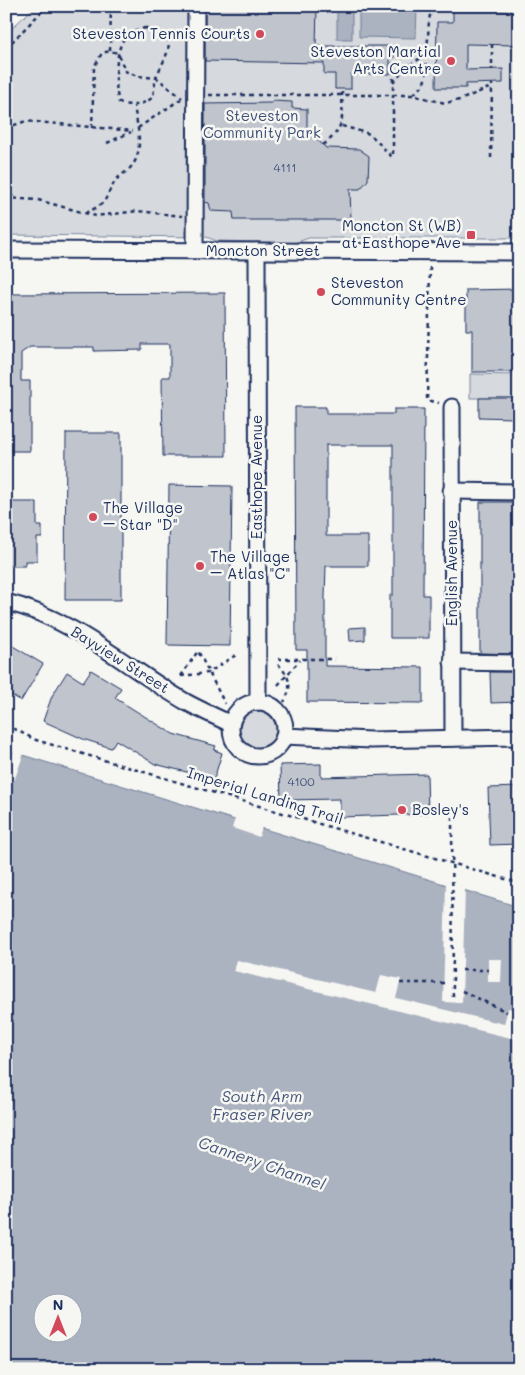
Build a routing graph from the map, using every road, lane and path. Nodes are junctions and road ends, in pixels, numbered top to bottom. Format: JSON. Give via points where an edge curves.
{"nodes":[{"id":1,"x":47,"y":6,"type":"edge"},
{"id":2,"x":112,"y":6,"type":"edge"},
{"id":3,"x":196,"y":6,"type":"edge"},
{"id":4,"x":432,"y":6,"type":"edge"},
{"id":5,"x":439,"y":6,"type":"edge"},
{"id":6,"x":432,"y":12,"type":"junction"},
{"id":7,"x":492,"y":44,"type":"dead end"},
{"id":8,"x":393,"y":46,"type":"dead end"},
{"id":9,"x":6,"y":48,"type":"edge"},
{"id":10,"x":110,"y":51,"type":"junction"},
{"id":11,"x":427,"y":54,"type":"junction"},
{"id":12,"x":119,"y":58,"type":"junction"},
{"id":13,"x":492,"y":70,"type":"dead end"},
{"id":14,"x":156,"y":78,"type":"junction"},
{"id":15,"x":392,"y":83,"type":"junction"},
{"id":16,"x":342,"y":88,"type":"dead end"},
{"id":17,"x":392,"y":94,"type":"junction"},
{"id":18,"x":342,"y":95,"type":"junction"},
{"id":19,"x":412,"y":95,"type":"junction"},
{"id":20,"x":188,"y":96,"type":"junction"},
{"id":21,"x":134,"y":106,"type":"junction"},
{"id":22,"x":342,"y":126,"type":"junction"},
{"id":23,"x":6,"y":128,"type":"edge"},
{"id":24,"x":92,"y":128,"type":"junction"},
{"id":25,"x":137,"y":128,"type":"junction"},
{"id":26,"x":133,"y":131,"type":"junction"},
{"id":27,"x":108,"y":143,"type":"dead end"},
{"id":28,"x":322,"y":145,"type":"dead end"},
{"id":29,"x":491,"y":158,"type":"dead end"},
{"id":30,"x":6,"y":187,"type":"edge"},
{"id":31,"x":6,"y":198,"type":"edge"},
{"id":32,"x":15,"y":199,"type":"junction"},
{"id":33,"x":85,"y":213,"type":"junction"},
{"id":34,"x":194,"y":218,"type":"junction"},
{"id":35,"x":6,"y":250,"type":"edge"},
{"id":36,"x":195,"y":250,"type":"junction"},
{"id":37,"x":257,"y":251,"type":"junction"},
{"id":38,"x":430,"y":251,"type":"junction"},
{"id":39,"x":519,"y":252,"type":"edge"},
{"id":40,"x":452,"y":407,"type":"joint"},
{"id":41,"x":451,"y":491,"type":"junction"},
{"id":42,"x":519,"y":492,"type":"edge"},
{"id":43,"x":6,"y":602,"type":"edge"},
{"id":44,"x":236,"y":655,"type":"dead end"},
{"id":45,"x":278,"y":659,"type":"dead end"},
{"id":46,"x":301,"y":659,"type":"junction"},
{"id":47,"x":335,"y":659,"type":"dead end"},
{"id":48,"x":452,"y":662,"type":"junction"},
{"id":49,"x":519,"y":663,"type":"edge"},
{"id":50,"x":278,"y":664,"type":"dead end"},
{"id":51,"x":208,"y":673,"type":"junction"},
{"id":52,"x":288,"y":674,"type":"junction"},
{"id":53,"x":278,"y":685,"type":"dead end"},
{"id":54,"x":258,"y":702,"type":"junction"},
{"id":55,"x":284,"y":702,"type":"dead end"},
{"id":56,"x":228,"y":707,"type":"dead end"},
{"id":57,"x":231,"y":724,"type":"junction"},
{"id":58,"x":6,"y":725,"type":"edge"},
{"id":59,"x":284,"y":736,"type":"junction"},
{"id":60,"x":519,"y":737,"type":"edge"},
{"id":61,"x":452,"y":738,"type":"junction"},
{"id":62,"x":452,"y":817,"type":"dead end"},
{"id":63,"x":453,"y":863,"type":"junction"},
{"id":64,"x":519,"y":883,"type":"edge"},
{"id":65,"x":462,"y":970,"type":"dead end"},
{"id":66,"x":488,"y":970,"type":"dead end"},
{"id":67,"x":400,"y":983,"type":"dead end"},
{"id":68,"x":444,"y":983,"type":"dead end"},
{"id":69,"x":462,"y":991,"type":"dead end"},
{"id":70,"x":453,"y":999,"type":"dead end"},
{"id":71,"x":507,"y":1012,"type":"dead end"}],
"edges":[{"from":1,"to":9,"type":"path"},
{"from":2,"to":10,"type":"path"},
{"from":3,"to":20,"type":"street"},
{"from":4,"to":6,"type":"path"},
{"from":5,"to":6,"type":"path"},
{"from":6,"to":11,"type":"path"},
{"from":7,"to":13,"type":"path"},
{"from":8,"to":15,"type":"path"},
{"from":10,"to":12,"type":"path","via":[[118,53]]},
{"from":10,"to":24,"type":"path","via":[[102,53],[94,66]]},
{"from":11,"to":15,"type":"path","via":[[404,69]]},
{"from":11,"to":19,"type":"path","via":[[426,80],[423,87]]},
{"from":12,"to":14,"type":"path","via":[[125,71]]},
{"from":12,"to":14,"type":"path","via":[[119,47],[125,37],[145,28],[156,29],[165,36],[169,50]]},
{"from":12,"to":21,"type":"path","via":[[115,93],[119,102]]},
{"from":14,"to":20,"type":"path"},
{"from":14,"to":21,"type":"path","via":[[152,98]]},
{"from":15,"to":17,"type":"path"},
{"from":16,"to":18,"type":"path"},
{"from":17,"to":18,"type":"path"},
{"from":17,"to":19,"type":"path"},
{"from":17,"to":22,"type":"path","via":[[393,157],[370,134]]},
{"from":18,"to":20,"type":"path"},
{"from":18,"to":22,"type":"path"},
{"from":19,"to":29,"type":"path","via":[[437,102],[452,102],[491,85]]},
{"from":20,"to":25,"type":"path"},
{"from":20,"to":34,"type":"street"},
{"from":21,"to":25,"type":"path"},
{"from":22,"to":28,"type":"path"},
{"from":23,"to":24,"type":"path","via":[[26,121]]},
{"from":24,"to":26,"type":"path"},
{"from":25,"to":26,"type":"path"},
{"from":25,"to":33,"type":"path","via":[[139,151],[132,166],[114,182],[106,201]]},
{"from":26,"to":27,"type":"path"},
{"from":30,"to":32,"type":"path"},
{"from":31,"to":32,"type":"path"},
{"from":32,"to":33,"type":"path","via":[[38,200]]},
{"from":33,"to":34,"type":"path","via":[[96,216],[138,211]]},
{"from":34,"to":36,"type":"street"},
{"from":35,"to":36,"type":"street","name":"Moncton Street"},
{"from":36,"to":37,"type":"street","name":"Moncton Street"},
{"from":37,"to":38,"type":"street","name":"Moncton Street"},
{"from":37,"to":54,"type":"street","name":"Easthope Avenue"},
{"from":38,"to":39,"type":"street","name":"Moncton Street"},
{"from":38,"to":40,"type":"path","via":[[427,400]]},
{"from":40,"to":41,"type":"street","name":"English Avenue"},
{"from":41,"to":42,"type":"street"},
{"from":41,"to":48,"type":"street","name":"English Avenue"},
{"from":43,"to":57,"type":"street","name":"Bayview Street","via":[[74,630],[186,702]]},
{"from":44,"to":51,"type":"path"},
{"from":45,"to":46,"type":"path"},
{"from":46,"to":47,"type":"path"},
{"from":46,"to":52,"type":"path"},
{"from":48,"to":49,"type":"street"},
{"from":48,"to":61,"type":"street","name":"English Avenue"},
{"from":50,"to":52,"type":"path"},
{"from":51,"to":51,"type":"path","via":[[190,675],[181,676],[198,652]]},
{"from":51,"to":56,"type":"path"},
{"from":52,"to":53,"type":"path"},
{"from":52,"to":55,"type":"path","via":[[290,691]]},
{"from":54,"to":57,"type":"street","via":[[244,706]]},
{"from":54,"to":59,"type":"street","via":[[279,713],[285,728]]},
{"from":57,"to":59,"type":"street","via":[[233,740],[244,753],[252,756],[268,754],[281,744]]},
{"from":58,"to":63,"type":"path","name":"Imperial Landing Trail","via":[[36,740]]},
{"from":59,"to":61,"type":"street","via":[[322,739]]},
{"from":60,"to":61,"type":"street"},
{"from":62,"to":63,"type":"path"},
{"from":63,"to":64,"type":"path","name":"Imperial Landing Trail"},
{"from":63,"to":70,"type":"path"},
{"from":65,"to":66,"type":"path"},
{"from":67,"to":68,"type":"path"},
{"from":69,"to":71,"type":"path"}]}
